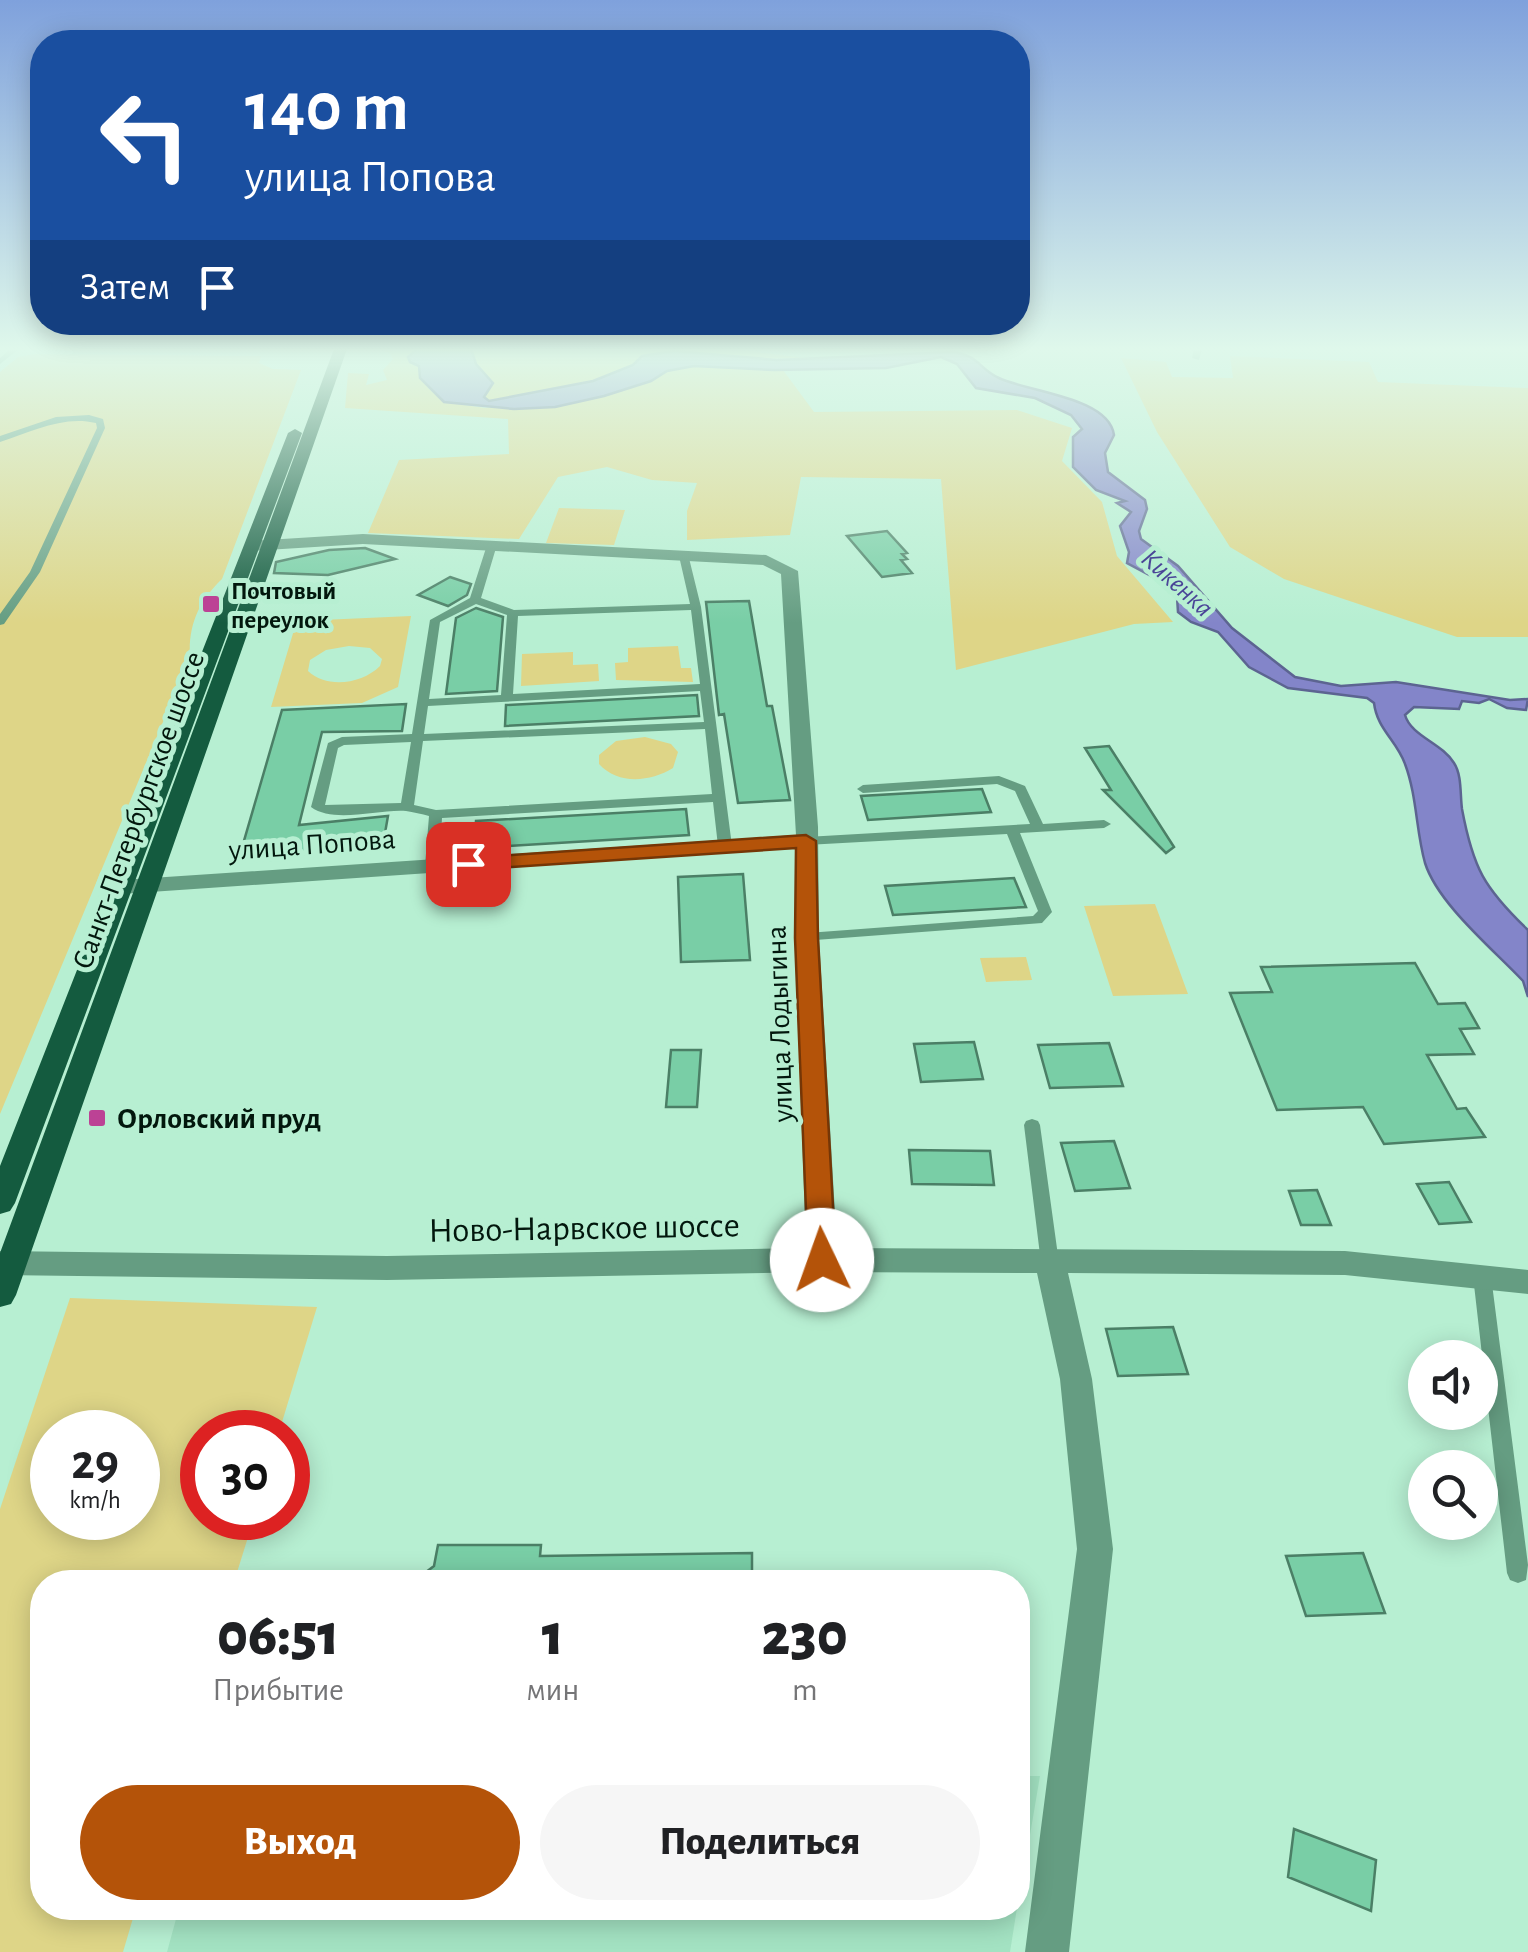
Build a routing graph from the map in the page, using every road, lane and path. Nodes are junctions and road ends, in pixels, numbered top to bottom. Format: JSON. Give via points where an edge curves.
{"nodes":[{"id":1,"x":96,"y":440,"type":"edge"},
{"id":2,"x":297,"y":440,"type":"edge"},
{"id":3,"x":305,"y":440,"type":"edge"},
{"id":4,"x":262,"y":546,"type":"junction"},
{"id":5,"x":491,"y":548,"type":"junction"},
{"id":6,"x":691,"y":552,"type":"junction"},
{"id":7,"x":475,"y":600,"type":"junction"},
{"id":8,"x":696,"y":607,"type":"junction"},
{"id":9,"x":513,"y":613,"type":"junction"},
{"id":10,"x":0,"y":622,"type":"edge"},
{"id":11,"x":705,"y":687,"type":"junction"},
{"id":12,"x":507,"y":699,"type":"junction"},
{"id":13,"x":423,"y":703,"type":"junction"},
{"id":14,"x":710,"y":724,"type":"junction"},
{"id":15,"x":418,"y":738,"type":"junction"},
{"id":16,"x":863,"y":789,"type":"dead end"},
{"id":17,"x":718,"y":798,"type":"junction"},
{"id":18,"x":407,"y":807,"type":"junction"},
{"id":19,"x":436,"y":814,"type":"junction"},
{"id":20,"x":1104,"y":824,"type":"dead end"},
{"id":21,"x":1038,"y":828,"type":"junction"},
{"id":22,"x":1012,"y":830,"type":"junction"},
{"id":23,"x":806,"y":841,"type":"junction"},
{"id":24,"x":725,"y":846,"type":"junction"},
{"id":25,"x":432,"y":866,"type":"junction"},
{"id":26,"x":135,"y":887,"type":"junction"},
{"id":27,"x":806,"y":938,"type":"junction"},
{"id":28,"x":1032,"y":1125,"type":"dead end"},
{"id":29,"x":0,"y":1202,"type":"edge"},
{"id":30,"x":822,"y":1260,"type":"junction"},
{"id":31,"x":6,"y":1263,"type":"edge"},
{"id":32,"x":1050,"y":1263,"type":"junction"},
{"id":33,"x":1482,"y":1276,"type":"junction"},
{"id":34,"x":1528,"y":1282,"type":"edge"},
{"id":35,"x":0,"y":1295,"type":"edge"},
{"id":36,"x":1518,"y":1573,"type":"dead end"},
{"id":37,"x":1047,"y":1952,"type":"edge"}],
"edges":[{"from":1,"to":10,"type":"lane","via":[[36,572]]},
{"from":2,"to":4,"type":"main road","name":"Санкт-Петербургское шоссе"},
{"from":3,"to":4,"type":"main road","name":"Санкт-Петербургское шоссе"},
{"from":4,"to":5,"type":"street","via":[[363,539]]},
{"from":4,"to":26,"type":"main road","name":"Санкт-Петербургское шоссе"},
{"from":5,"to":6,"type":"street"},
{"from":5,"to":7,"type":"lane"},
{"from":6,"to":8,"type":"lane"},
{"from":6,"to":23,"type":"street","name":"улица Лодыгина","via":[[766,560],[789,571]]},
{"from":7,"to":9,"type":"lane"},
{"from":7,"to":13,"type":"lane","via":[[435,620]]},
{"from":8,"to":9,"type":"lane"},
{"from":8,"to":11,"type":"lane"},
{"from":9,"to":12,"type":"lane"},
{"from":11,"to":12,"type":"lane"},
{"from":11,"to":14,"type":"lane"},
{"from":12,"to":13,"type":"lane"},
{"from":13,"to":15,"type":"lane"},
{"from":14,"to":15,"type":"lane"},
{"from":14,"to":17,"type":"lane"},
{"from":15,"to":18,"type":"lane"},
{"from":15,"to":18,"type":"lane","via":[[332,746],[318,807]]},
{"from":16,"to":21,"type":"lane","via":[[999,780],[1020,789]]},
{"from":17,"to":19,"type":"lane"},
{"from":17,"to":24,"type":"lane"},
{"from":18,"to":19,"type":"lane"},
{"from":19,"to":25,"type":"lane"},
{"from":20,"to":21,"type":"lane"},
{"from":21,"to":22,"type":"lane"},
{"from":22,"to":23,"type":"lane"},
{"from":22,"to":27,"type":"lane","via":[[1045,912],[1036,920]]},
{"from":23,"to":24,"type":"street","name":"улица Попова"},
{"from":23,"to":27,"type":"street","name":"улица Лодыгина"},
{"from":24,"to":25,"type":"street","name":"улица Попова"},
{"from":25,"to":26,"type":"street","name":"улица Попова"},
{"from":26,"to":29,"type":"main road","name":"Санкт-Петербургское шоссе"},
{"from":26,"to":31,"type":"main road","name":"Санкт-Петербургское шоссе"},
{"from":27,"to":30,"type":"street","name":"улица Лодыгина"},
{"from":28,"to":32,"type":"lane"},
{"from":30,"to":31,"type":"street","name":"Ново-Нарвское шоссе","via":[[386,1268]]},
{"from":30,"to":32,"type":"street","name":"Ново-Нарвское шоссе"},
{"from":31,"to":35,"type":"main road","name":"Санкт-Петербургское шоссе"},
{"from":32,"to":33,"type":"street","name":"Ново-Нарвское шоссе","via":[[1344,1262]]},
{"from":32,"to":37,"type":"street","via":[[1076,1379],[1095,1549]]},
{"from":33,"to":34,"type":"street","name":"Ново-Нарвское шоссе"},
{"from":33,"to":36,"type":"lane"}]}
